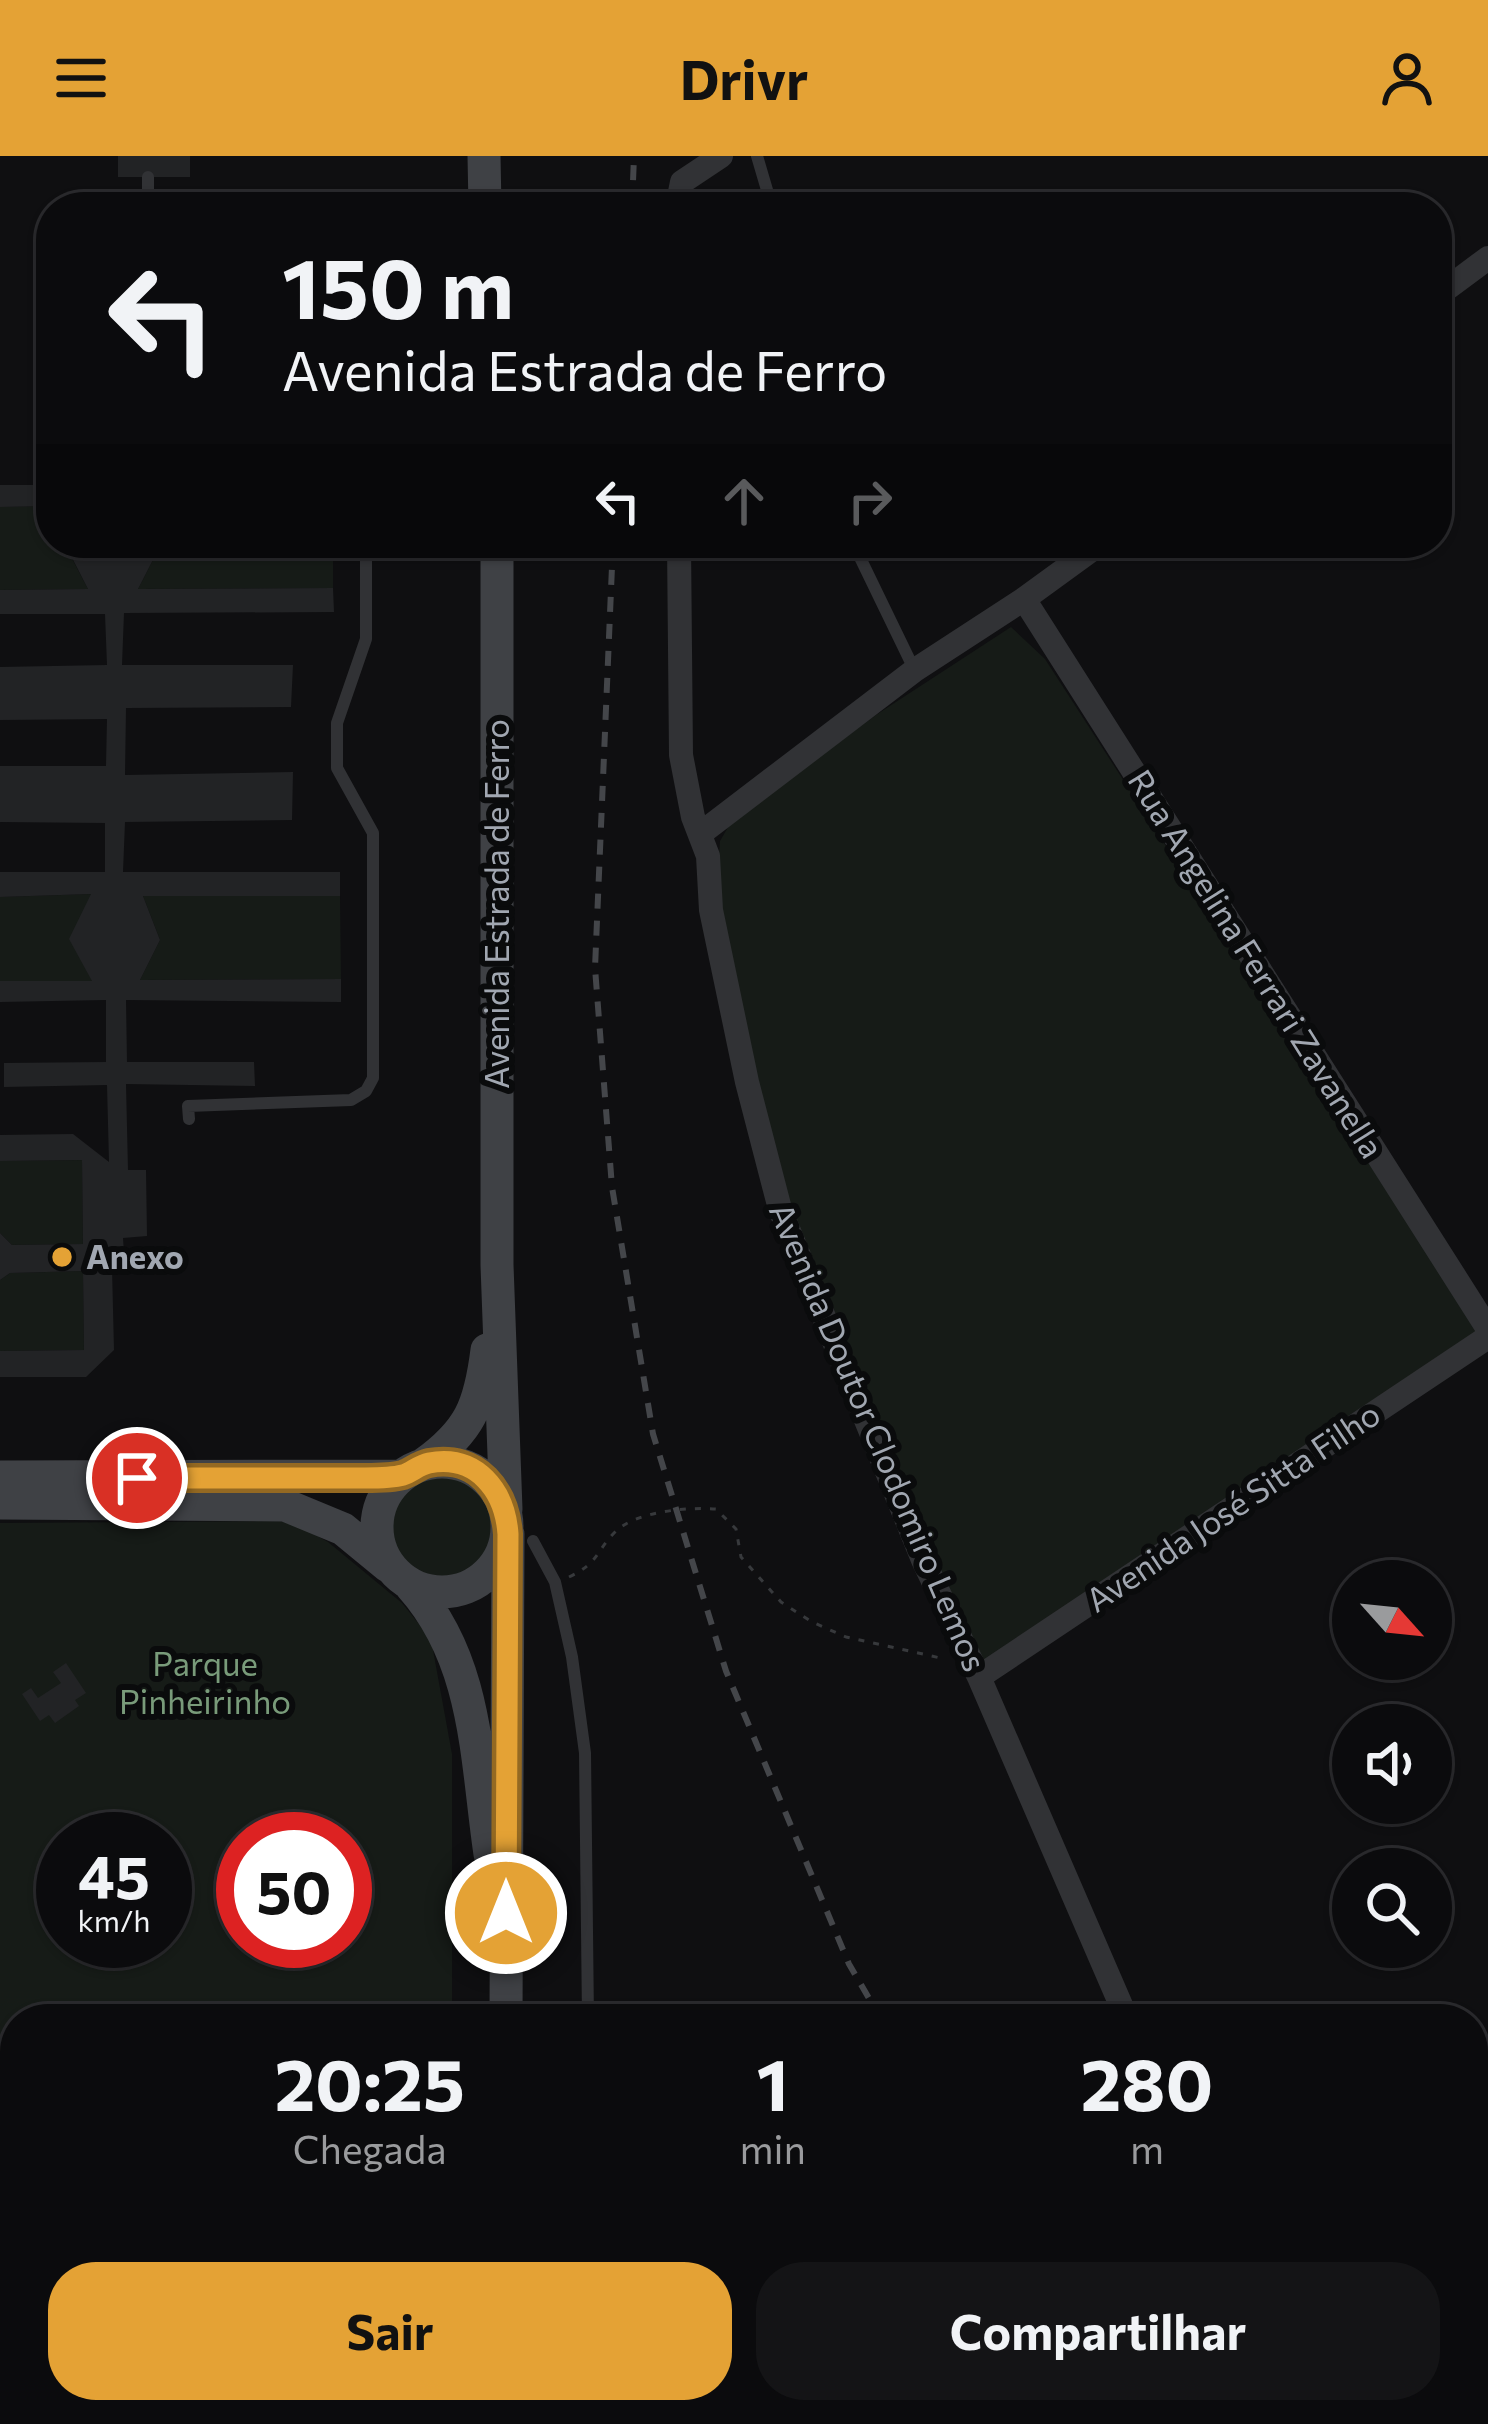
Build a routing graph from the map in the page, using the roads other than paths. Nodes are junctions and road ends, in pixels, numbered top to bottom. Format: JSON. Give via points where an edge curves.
{"nodes":[{"id":1,"x":484,"y":156,"type":"edge"},
{"id":2,"x":721,"y":156,"type":"edge"},
{"id":3,"x":757,"y":156,"type":"edge"},
{"id":4,"x":148,"y":177,"type":"dead end"},
{"id":5,"x":148,"y":192,"type":"edge"},
{"id":6,"x":485,"y":192,"type":"edge"},
{"id":7,"x":680,"y":192,"type":"edge"},
{"id":8,"x":768,"y":192,"type":"edge"},
{"id":9,"x":1488,"y":258,"type":"edge"},
{"id":10,"x":1452,"y":285,"type":"edge"},
{"id":11,"x":366,"y":558,"type":"edge"},
{"id":12,"x":496,"y":558,"type":"edge"},
{"id":13,"x":680,"y":558,"type":"edge"},
{"id":14,"x":860,"y":558,"type":"edge"},
{"id":15,"x":1080,"y":558,"type":"edge"},
{"id":16,"x":1024,"y":599,"type":"junction"},
{"id":17,"x":915,"y":670,"type":"junction"},
{"id":18,"x":700,"y":833,"type":"junction"},
{"id":19,"x":189,"y":1119,"type":"dead end"},
{"id":20,"x":497,"y":1265,"type":"junction"},
{"id":21,"x":1488,"y":1333,"type":"edge"},
{"id":22,"x":412,"y":1470,"type":"junction"},
{"id":23,"x":0,"y":1477,"type":"edge"},
{"id":24,"x":0,"y":1503,"type":"edge"},
{"id":25,"x":516,"y":1528,"type":"junction"},
{"id":26,"x":401,"y":1578,"type":"junction"},
{"id":27,"x":979,"y":1677,"type":"junction"},
{"id":28,"x":506,"y":1957,"type":"junction"},
{"id":29,"x":506,"y":2004,"type":"edge"},
{"id":30,"x":588,"y":2004,"type":"edge"},
{"id":31,"x":1121,"y":2004,"type":"edge"}],
"edges":[{"from":1,"to":6,"type":"main road"},
{"from":2,"to":7,"type":"street","via":[[682,182]]},
{"from":3,"to":8,"type":"lane"},
{"from":4,"to":5,"type":"lane"},
{"from":9,"to":10,"type":"street"},
{"from":11,"to":19,"type":"lane","via":[[366,639],[337,723],[337,768],[373,833],[373,1078],[351,1100],[188,1106]]},
{"from":12,"to":20,"type":"main road","name":"Avenida Estrada de Ferro"},
{"from":13,"to":18,"type":"street","name":"Avenida Doutor Clodomiro Lemos","via":[[681,755]]},
{"from":14,"to":17,"type":"lane"},
{"from":15,"to":16,"type":"street"},
{"from":16,"to":17,"type":"street"},
{"from":16,"to":21,"type":"street","name":"Rua Angelina Ferrari Zavanella"},
{"from":17,"to":18,"type":"street"},
{"from":18,"to":27,"type":"street","name":"Avenida Doutor Clodomiro Lemos","via":[[779,1209]]},
{"from":20,"to":22,"type":"main road","name":"Avenida Estrada de Ferro","via":[[473,1415],[452,1443]]},
{"from":20,"to":25,"type":"main road","name":"Avenida Estrada de Ferro"},
{"from":21,"to":27,"type":"street","name":"Avenida José Sitta Filho"},
{"from":22,"to":23,"type":"main road"},
{"from":22,"to":25,"type":"main road","via":[[450,1461],[474,1469],[494,1486]]},
{"from":22,"to":26,"type":"main road","name":"Avenida Estrada de Ferro","via":[[384,1496],[377,1520],[379,1546]]},
{"from":24,"to":26,"type":"main road","via":[[285,1505],[343,1529]]},
{"from":25,"to":26,"type":"main road","via":[[484,1579],[461,1591],[435,1593]]},
{"from":25,"to":28,"type":"main road","name":"Avenida Estrada de Ferro"},
{"from":25,"to":30,"type":"lane","via":[[555,1582],[572,1658],[585,1753]]},
{"from":26,"to":28,"type":"main road","name":"Avenida Estrada de Ferro","via":[[448,1636],[460,1665]]},
{"from":27,"to":31,"type":"street","name":"Avenida Doutor Clodomiro Lemos"},
{"from":28,"to":29,"type":"main road","name":"Avenida Estrada de Ferro"}]}
